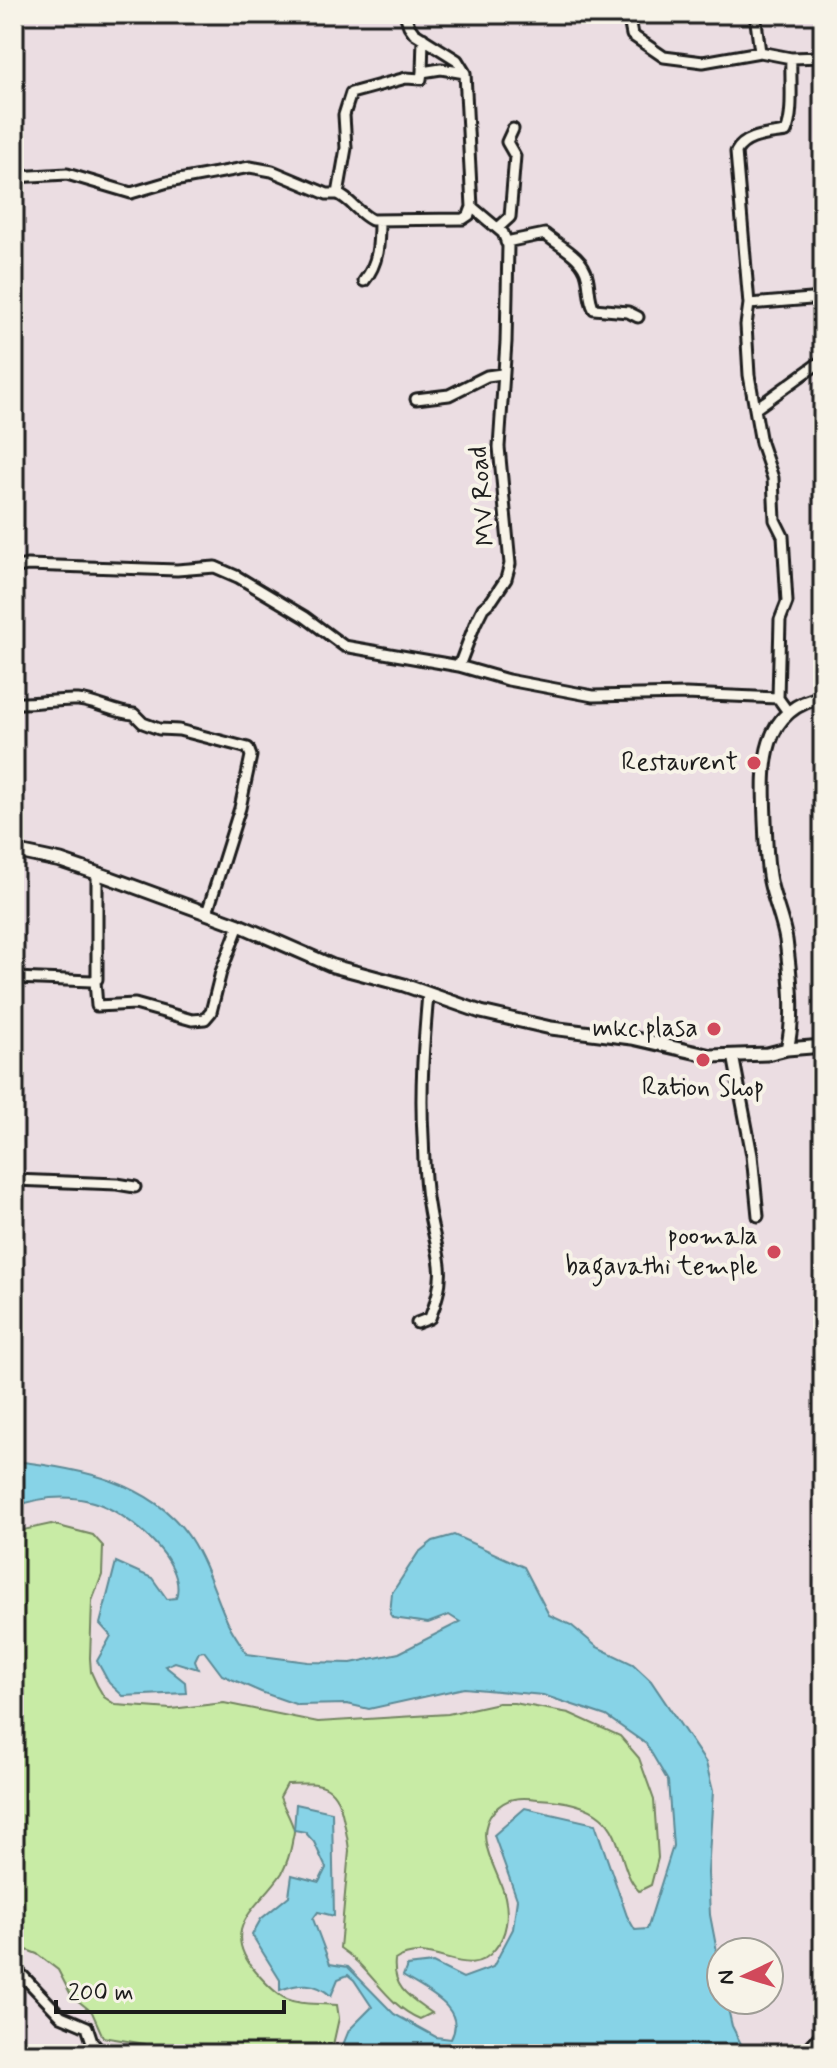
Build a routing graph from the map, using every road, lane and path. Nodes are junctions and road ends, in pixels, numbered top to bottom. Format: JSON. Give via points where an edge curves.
{"nodes":[{"id":1,"x":405,"y":14,"type":"edge"},
{"id":2,"x":628,"y":14,"type":"edge"},
{"id":3,"x":755,"y":14,"type":"edge"},
{"id":4,"x":423,"y":38,"type":"junction"},
{"id":5,"x":760,"y":52,"type":"junction"},
{"id":6,"x":823,"y":57,"type":"edge"},
{"id":7,"x":791,"y":58,"type":"junction"},
{"id":8,"x":422,"y":72,"type":"junction"},
{"id":9,"x":465,"y":73,"type":"junction"},
{"id":10,"x":513,"y":129,"type":"dead end"},
{"id":11,"x":14,"y":177,"type":"edge"},
{"id":12,"x":338,"y":194,"type":"junction"},
{"id":13,"x":472,"y":207,"type":"junction"},
{"id":14,"x":379,"y":220,"type":"junction"},
{"id":15,"x":498,"y":228,"type":"junction"},
{"id":16,"x":506,"y":242,"type":"junction"},
{"id":17,"x":364,"y":281,"type":"dead end"},
{"id":18,"x":823,"y":298,"type":"edge"},
{"id":19,"x":749,"y":304,"type":"junction"},
{"id":20,"x":638,"y":317,"type":"dead end"},
{"id":21,"x":823,"y":360,"type":"edge"},
{"id":22,"x":502,"y":374,"type":"junction"},
{"id":23,"x":416,"y":399,"type":"dead end"},
{"id":24,"x":755,"y":409,"type":"junction"},
{"id":25,"x":14,"y":568,"type":"edge"},
{"id":26,"x":459,"y":666,"type":"junction"},
{"id":27,"x":823,"y":697,"type":"edge"},
{"id":28,"x":778,"y":698,"type":"junction"},
{"id":29,"x":14,"y":703,"type":"edge"},
{"id":30,"x":788,"y":712,"type":"junction"},
{"id":31,"x":14,"y":851,"type":"edge"},
{"id":32,"x":97,"y":873,"type":"junction"},
{"id":33,"x":207,"y":913,"type":"junction"},
{"id":34,"x":239,"y":925,"type":"junction"},
{"id":35,"x":14,"y":978,"type":"edge"},
{"id":36,"x":95,"y":981,"type":"junction"},
{"id":37,"x":428,"y":994,"type":"junction"},
{"id":38,"x":823,"y":1046,"type":"edge"},
{"id":39,"x":787,"y":1049,"type":"junction"},
{"id":40,"x":733,"y":1055,"type":"junction"},
{"id":41,"x":14,"y":1180,"type":"edge"},
{"id":42,"x":135,"y":1187,"type":"dead end"},
{"id":43,"x":758,"y":1216,"type":"dead end"},
{"id":44,"x":417,"y":1323,"type":"dead end"},
{"id":45,"x":14,"y":1970,"type":"edge"},
{"id":46,"x":823,"y":2033,"type":"edge"},
{"id":47,"x":142,"y":2054,"type":"edge"},
{"id":48,"x":805,"y":2054,"type":"edge"}],
"edges":[{"from":1,"to":4,"type":"street"},
{"from":2,"to":5,"type":"street","via":[[632,35],[664,57],[703,62]]},
{"from":3,"to":5,"type":"street"},
{"from":4,"to":8,"type":"street"},
{"from":4,"to":9,"type":"street","via":[[457,60]]},
{"from":5,"to":7,"type":"street"},
{"from":6,"to":7,"type":"street"},
{"from":7,"to":19,"type":"street","via":[[792,121],[786,132],[756,137],[736,152]]},
{"from":8,"to":9,"type":"street"},
{"from":8,"to":12,"type":"street","via":[[421,79],[351,93],[344,115],[346,148]]},
{"from":9,"to":13,"type":"street"},
{"from":10,"to":15,"type":"street","via":[[507,142],[515,156],[510,217]]},
{"from":11,"to":12,"type":"street","via":[[67,174],[131,193],[250,167]]},
{"from":12,"to":14,"type":"street","via":[[363,216]]},
{"from":13,"to":14,"type":"street","via":[[463,219]]},
{"from":13,"to":15,"type":"street","name":"MV Road"},
{"from":14,"to":17,"type":"street","via":[[375,262]]},
{"from":15,"to":16,"type":"street","name":"MV Road"},
{"from":16,"to":20,"type":"street","via":[[545,234],[581,262],[594,309]]},
{"from":16,"to":22,"type":"street","name":"MV Road"},
{"from":18,"to":19,"type":"street"},
{"from":19,"to":24,"type":"street","via":[[746,325]]},
{"from":21,"to":24,"type":"street"},
{"from":22,"to":23,"type":"street","via":[[449,395]]},
{"from":22,"to":26,"type":"street","name":"MV Road","via":[[499,447],[510,564],[506,579],[475,624]]},
{"from":24,"to":28,"type":"street","via":[[773,478],[775,520],[783,536],[787,602],[780,620]]},
{"from":25,"to":26,"type":"street","via":[[215,567],[305,617],[344,646]]},
{"from":26,"to":28,"type":"street","via":[[593,696]]},
{"from":27,"to":30,"type":"main road"},
{"from":28,"to":30,"type":"street"},
{"from":29,"to":33,"type":"street","via":[[94,703],[134,714],[159,729],[248,748],[251,756],[240,808]]},
{"from":30,"to":39,"type":"main road","via":[[764,762],[769,876],[785,937],[789,979],[792,1031]]},
{"from":31,"to":32,"type":"main road"},
{"from":32,"to":33,"type":"main road"},
{"from":32,"to":36,"type":"street"},
{"from":33,"to":34,"type":"main road"},
{"from":34,"to":36,"type":"street","via":[[205,1019],[135,1004],[97,1006]]},
{"from":34,"to":37,"type":"main road","via":[[333,966]]},
{"from":35,"to":36,"type":"street"},
{"from":37,"to":40,"type":"main road","via":[[551,1028],[632,1038],[711,1056]]},
{"from":37,"to":44,"type":"street","via":[[423,1136],[441,1274],[430,1318]]},
{"from":38,"to":39,"type":"main road"},
{"from":39,"to":40,"type":"main road"},
{"from":40,"to":43,"type":"street"},
{"from":41,"to":42,"type":"street"},
{"from":45,"to":47,"type":"street","via":[[61,2016],[87,2027],[99,2050]]},
{"from":46,"to":48,"type":"main road"}]}
